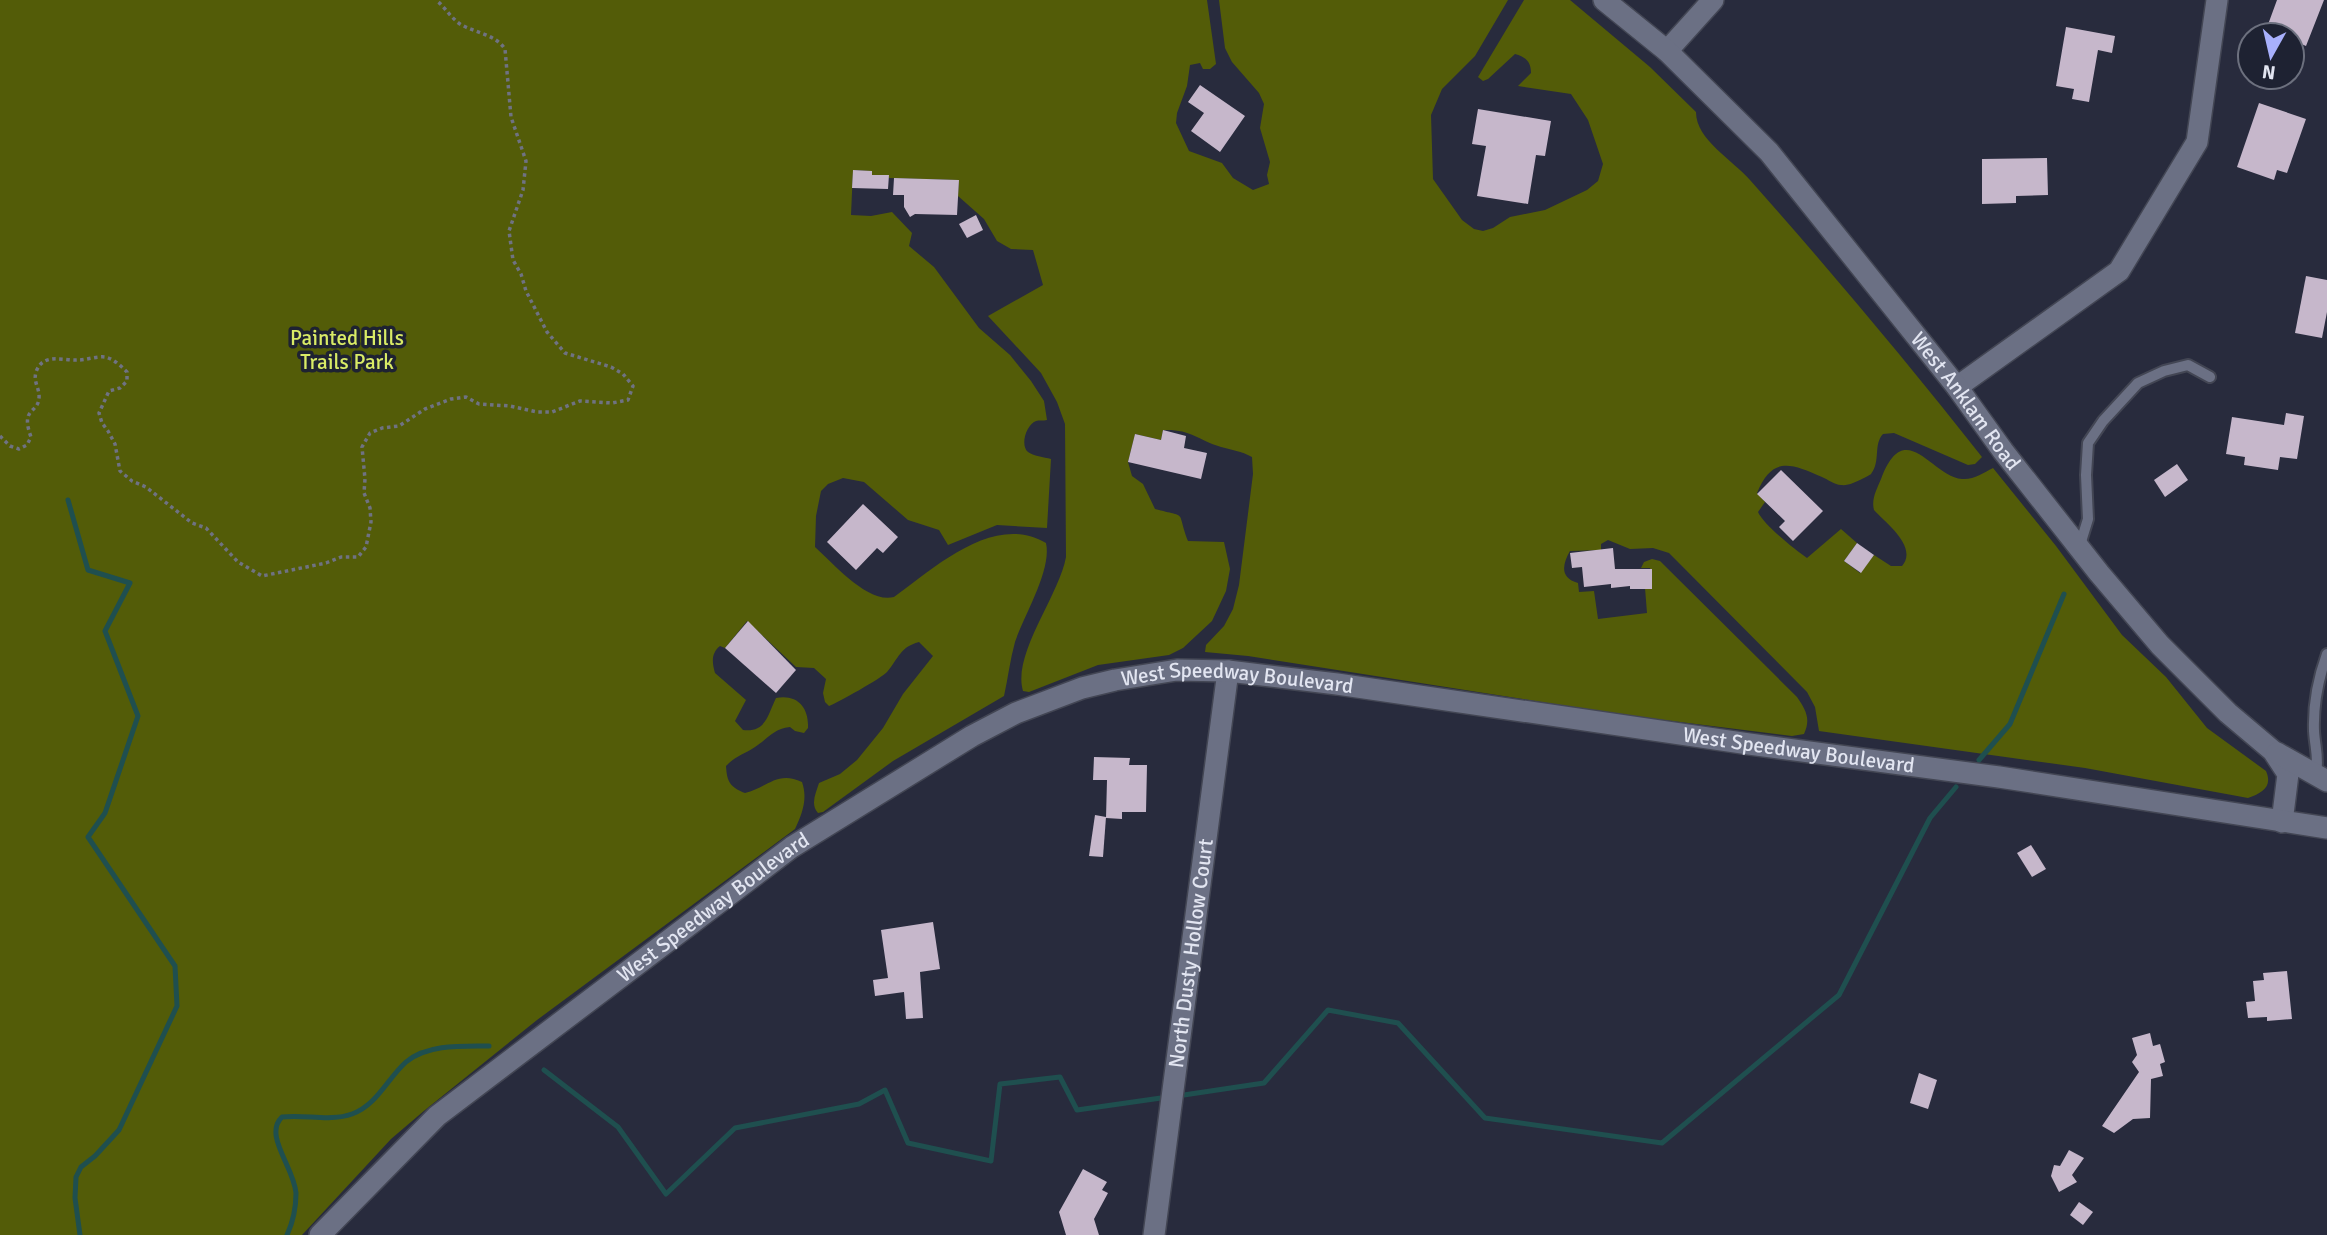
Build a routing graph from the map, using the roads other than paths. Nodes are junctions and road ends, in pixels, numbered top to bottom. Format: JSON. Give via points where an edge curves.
{"nodes":[{"id":1,"x":1604,"y":0,"type":"edge"},
{"id":2,"x":1713,"y":0,"type":"edge"},
{"id":3,"x":2217,"y":0,"type":"edge"},
{"id":4,"x":1667,"y":51,"type":"junction"},
{"id":5,"x":2210,"y":377,"type":"dead end"},
{"id":6,"x":1957,"y":387,"type":"junction"},
{"id":7,"x":2079,"y":548,"type":"junction"},
{"id":8,"x":2327,"y":654,"type":"edge"},
{"id":9,"x":1228,"y":671,"type":"junction"},
{"id":10,"x":2273,"y":751,"type":"junction"},
{"id":11,"x":2322,"y":765,"type":"edge"},
{"id":12,"x":2282,"y":822,"type":"junction"},
{"id":13,"x":2327,"y":828,"type":"edge"},
{"id":14,"x":320,"y":1235,"type":"edge"},
{"id":15,"x":1154,"y":1235,"type":"edge"}],
"edges":[{"from":1,"to":4,"type":"main road","name":"West Anklam Road"},
{"from":2,"to":4,"type":"main road"},
{"from":3,"to":6,"type":"main road","via":[[2197,142],[2119,271]]},
{"from":4,"to":6,"type":"main road","name":"West Anklam Road","via":[[1769,152]]},
{"from":5,"to":7,"type":"lane","via":[[2188,365],[2164,370],[2138,383],[2103,421],[2088,443],[2088,519]]},
{"from":6,"to":7,"type":"main road","name":"West Anklam Road"},
{"from":7,"to":10,"type":"main road","name":"West Anklam Road","via":[[2160,645]]},
{"from":8,"to":11,"type":"lane","via":[[2318,681],[2314,732]]},
{"from":9,"to":12,"type":"main road","name":"West Speedway Boulevard"},
{"from":9,"to":14,"type":"main road","name":"West Speedway Boulevard","via":[[1177,670],[1082,688],[1016,713],[898,780],[792,847],[437,1116]]},
{"from":9,"to":15,"type":"main road","name":"North Dusty Hollow Court"},
{"from":10,"to":11,"type":"main road"},
{"from":10,"to":12,"type":"main road","name":"West Anklam Road","via":[[2288,774]]},
{"from":12,"to":13,"type":"main road","name":"West Speedway Boulevard"}]}
